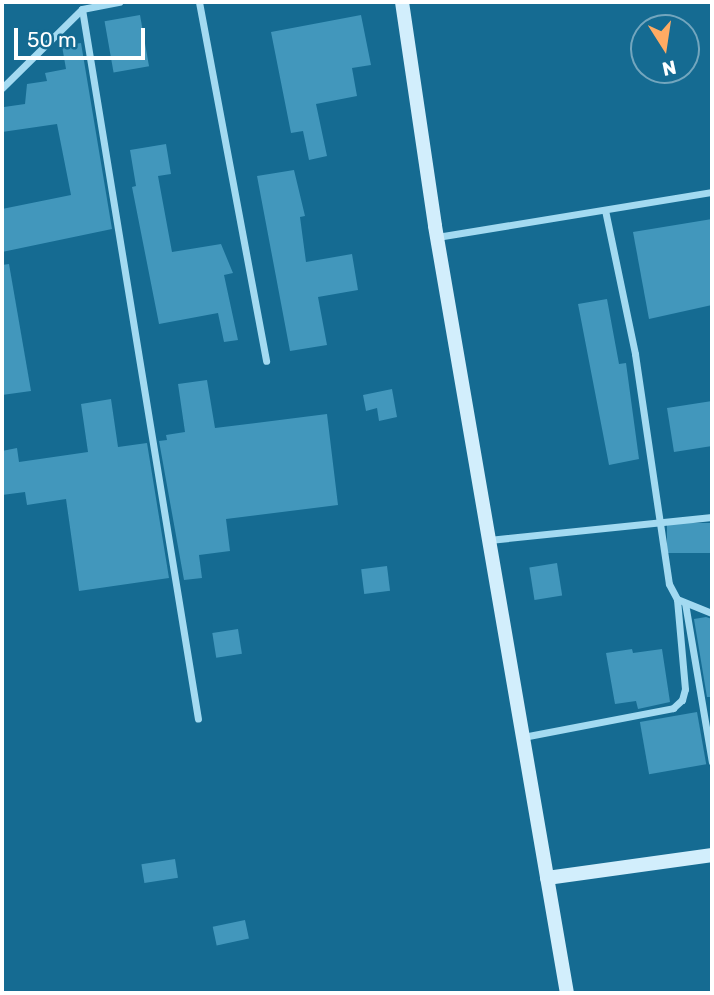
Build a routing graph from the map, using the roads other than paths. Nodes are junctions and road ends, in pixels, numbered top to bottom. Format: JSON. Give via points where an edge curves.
{"nodes":[{"id":1,"x":119,"y":2,"type":"edge"},
{"id":2,"x":199,"y":2,"type":"edge"},
{"id":3,"x":402,"y":2,"type":"edge"},
{"id":4,"x":82,"y":9,"type":"junction"},
{"id":5,"x":2,"y":88,"type":"edge"},
{"id":6,"x":712,"y":192,"type":"edge"},
{"id":7,"x":605,"y":210,"type":"junction"},
{"id":8,"x":437,"y":237,"type":"junction"},
{"id":9,"x":266,"y":361,"type":"dead end"},
{"id":10,"x":712,"y":517,"type":"edge"},
{"id":11,"x":660,"y":522,"type":"junction"},
{"id":12,"x":489,"y":540,"type":"junction"},
{"id":13,"x":677,"y":599,"type":"junction"},
{"id":14,"x":685,"y":603,"type":"junction"},
{"id":15,"x":712,"y":613,"type":"edge"},
{"id":16,"x":198,"y":719,"type":"dead end"},
{"id":17,"x":523,"y":737,"type":"junction"},
{"id":18,"x":712,"y":762,"type":"edge"},
{"id":19,"x":712,"y":855,"type":"edge"},
{"id":20,"x":547,"y":878,"type":"junction"},
{"id":21,"x":567,"y":993,"type":"edge"}],
"edges":[{"from":1,"to":4,"type":"street"},
{"from":2,"to":9,"type":"street"},
{"from":3,"to":8,"type":"street"},
{"from":4,"to":5,"type":"street"},
{"from":4,"to":16,"type":"street"},
{"from":6,"to":7,"type":"street"},
{"from":7,"to":8,"type":"street"},
{"from":7,"to":11,"type":"street","via":[[635,354]]},
{"from":8,"to":12,"type":"street"},
{"from":10,"to":11,"type":"street"},
{"from":11,"to":12,"type":"street"},
{"from":11,"to":13,"type":"street","via":[[669,584]]},
{"from":12,"to":17,"type":"street"},
{"from":13,"to":14,"type":"street"},
{"from":13,"to":17,"type":"street","via":[[685,689],[682,700],[673,708]]},
{"from":14,"to":15,"type":"street"},
{"from":14,"to":18,"type":"street"},
{"from":17,"to":20,"type":"street"},
{"from":19,"to":20,"type":"street"},
{"from":20,"to":21,"type":"street"}]}
